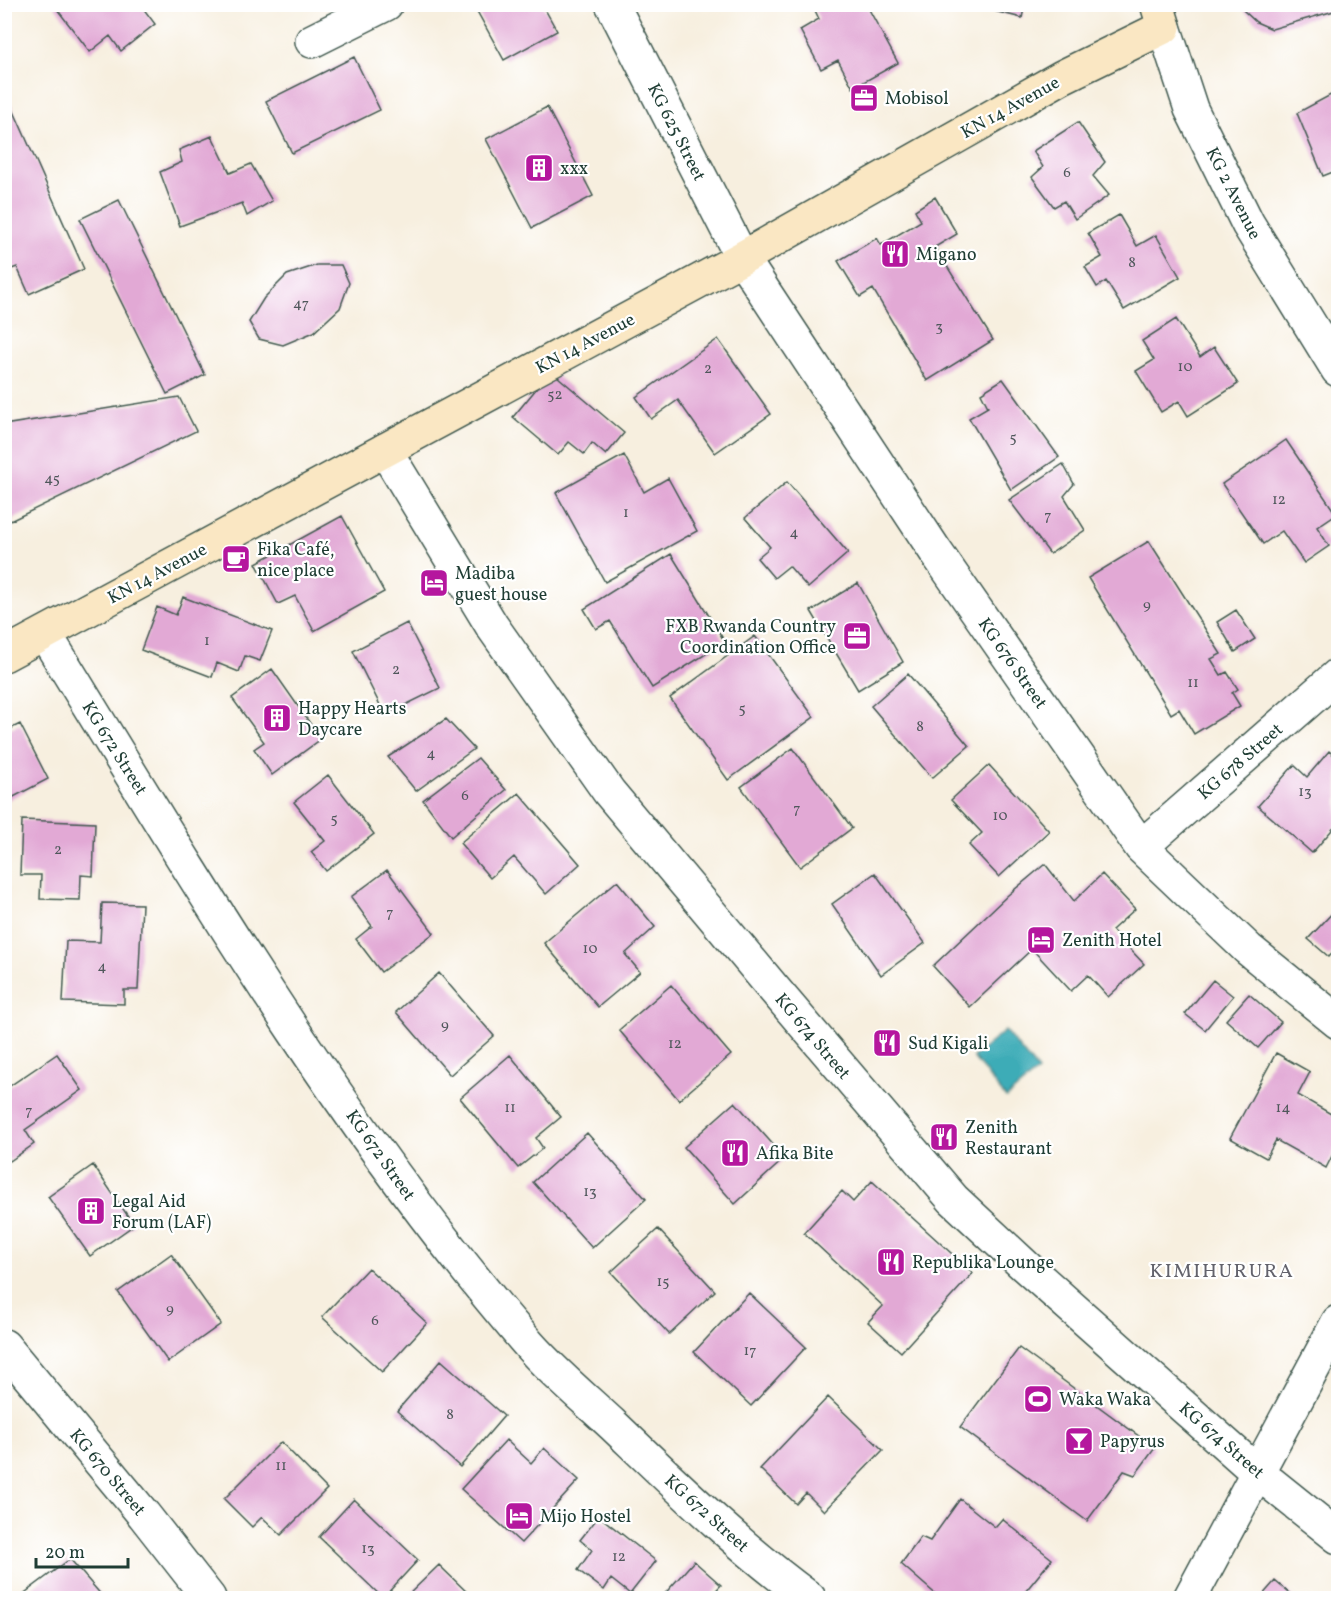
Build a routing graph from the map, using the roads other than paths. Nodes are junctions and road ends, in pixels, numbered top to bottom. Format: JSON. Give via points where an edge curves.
{"nodes":[{"id":1,"x":386,"y":4,"type":"edge"},
{"id":2,"x":612,"y":4,"type":"edge"},
{"id":3,"x":1160,"y":16,"type":"edge"},
{"id":4,"x":312,"y":40,"type":"dead end"},
{"id":5,"x":742,"y":258,"type":"junction"},
{"id":6,"x":1338,"y":370,"type":"edge"},
{"id":7,"x":385,"y":450,"type":"junction"},
{"id":8,"x":45,"y":634,"type":"junction"},
{"id":9,"x":4,"y":655,"type":"edge"},
{"id":10,"x":1338,"y":675,"type":"edge"},
{"id":11,"x":1141,"y":847,"type":"junction"},
{"id":12,"x":1338,"y":1022,"type":"edge"},
{"id":13,"x":1338,"y":1322,"type":"edge"},
{"id":14,"x":4,"y":1346,"type":"edge"},
{"id":15,"x":4,"y":1381,"type":"edge"},
{"id":16,"x":38,"y":1388,"type":"junction"},
{"id":17,"x":1257,"y":1472,"type":"junction"},
{"id":18,"x":1338,"y":1537,"type":"edge"},
{"id":19,"x":209,"y":1599,"type":"edge"},
{"id":20,"x":809,"y":1599,"type":"edge"},
{"id":21,"x":1190,"y":1599,"type":"edge"}],
"edges":[{"from":1,"to":4,"type":"street"},
{"from":2,"to":5,"type":"street","name":"KG 625 Street"},
{"from":3,"to":5,"type":"main road","name":"KN 14 Avenue","via":[[1062,77]]},
{"from":3,"to":6,"type":"street","name":"KG 2 Avenue","via":[[1191,109],[1248,224]]},
{"from":5,"to":7,"type":"main road","name":"KN 14 Avenue"},
{"from":5,"to":11,"type":"street","name":"KG 676 Street","via":[[936,552]]},
{"from":7,"to":8,"type":"main road","name":"KN 14 Avenue"},
{"from":7,"to":17,"type":"street","name":"KG 674 Street","via":[[492,626],[609,792],[901,1139],[953,1198],[1024,1266]]},
{"from":8,"to":9,"type":"main road","name":"KN 14 Avenue"},
{"from":8,"to":20,"type":"street","name":"KG 672 Street","via":[[224,926],[395,1178],[526,1341],[685,1493],[768,1568]]},
{"from":10,"to":11,"type":"street","name":"KG 678 Street"},
{"from":11,"to":12,"type":"street","name":"KG 676 Street","via":[[1248,949]]},
{"from":13,"to":17,"type":"street"},
{"from":14,"to":16,"type":"street","name":"KG 670 Street"},
{"from":15,"to":16,"type":"street"},
{"from":16,"to":19,"type":"street","name":"KG 670 Street"},
{"from":17,"to":18,"type":"street","name":"KG 674 Street"},
{"from":17,"to":21,"type":"street"}]}
